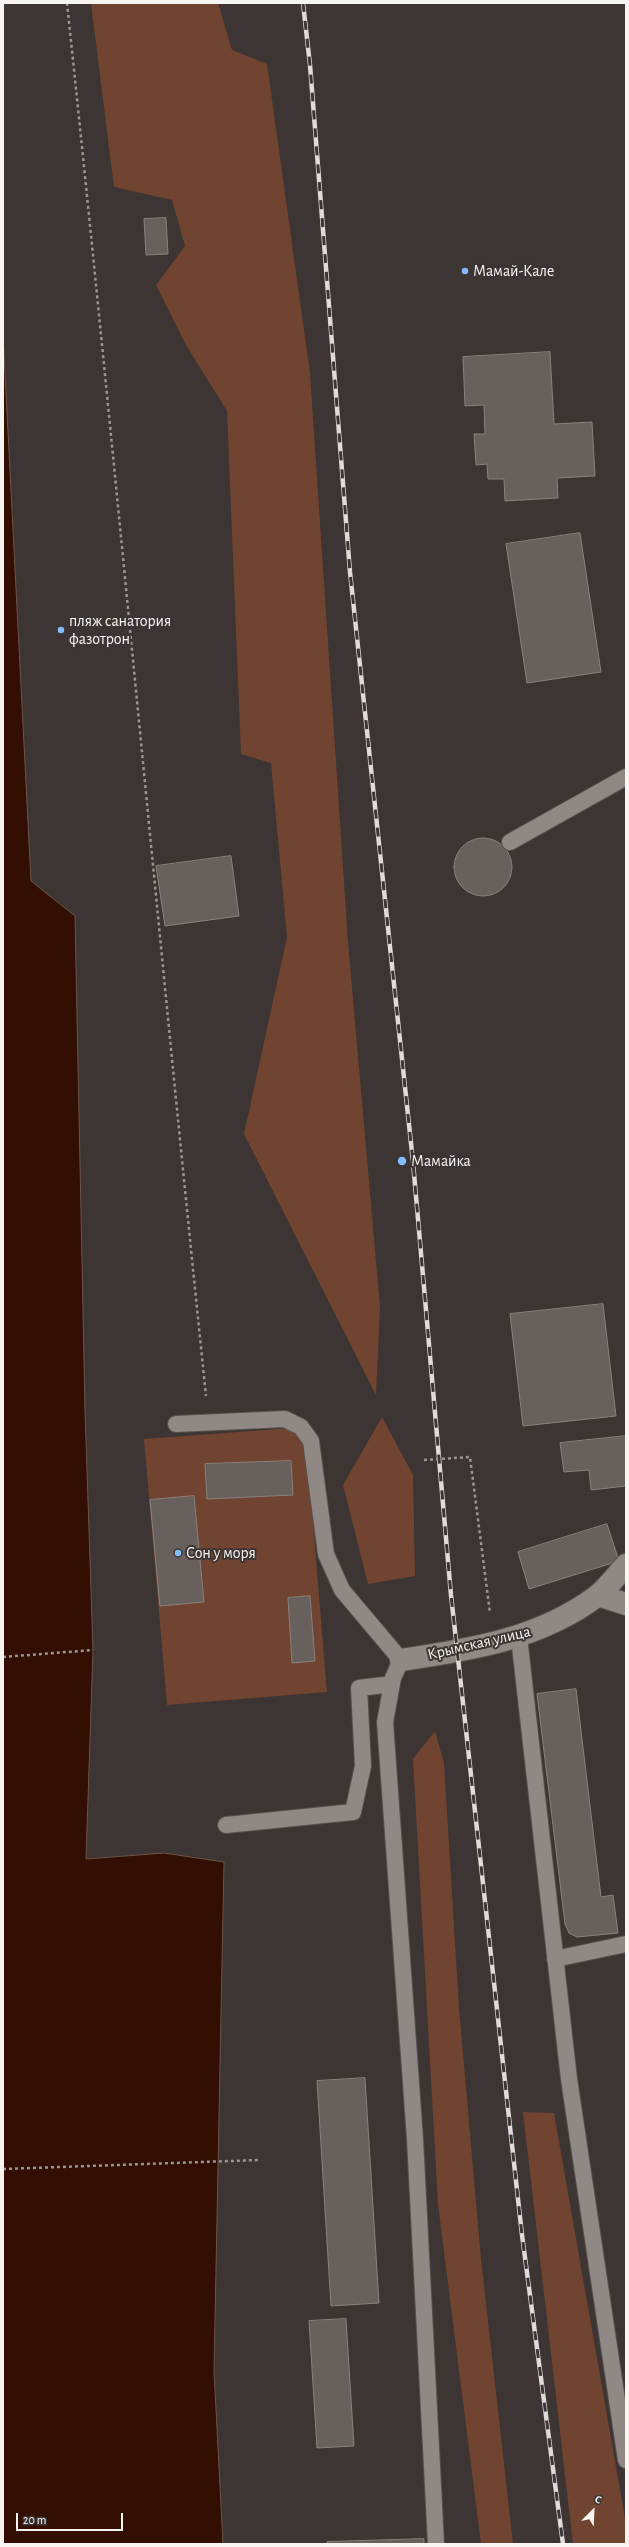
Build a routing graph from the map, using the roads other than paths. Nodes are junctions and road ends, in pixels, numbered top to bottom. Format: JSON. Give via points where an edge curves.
{"nodes":[{"id":1,"x":626,"y":777,"type":"edge"},
{"id":2,"x":510,"y":842,"type":"dead end"},
{"id":3,"x":176,"y":1424,"type":"dead end"},
{"id":4,"x":626,"y":1565,"type":"edge"},
{"id":5,"x":598,"y":1596,"type":"junction"},
{"id":6,"x":626,"y":1604,"type":"edge"},
{"id":7,"x":519,"y":1637,"type":"junction"},
{"id":8,"x":401,"y":1660,"type":"junction"},
{"id":9,"x":392,"y":1684,"type":"junction"},
{"id":10,"x":226,"y":1825,"type":"dead end"},
{"id":11,"x":626,"y":1944,"type":"edge"},
{"id":12,"x":555,"y":1959,"type":"junction"},
{"id":13,"x":626,"y":2460,"type":"edge"},
{"id":14,"x":436,"y":2544,"type":"edge"}],
"edges":[{"from":1,"to":2,"type":"lane"},
{"from":3,"to":8,"type":"lane","via":[[285,1419],[300,1428],[311,1441],[326,1554],[342,1590]]},
{"from":4,"to":5,"type":"street","name":"Крымская улица"},
{"from":5,"to":6,"type":"street"},
{"from":5,"to":7,"type":"street","name":"Крымская улица","via":[[558,1621]]},
{"from":7,"to":8,"type":"street","name":"Крымская улица"},
{"from":7,"to":12,"type":"lane"},
{"from":8,"to":9,"type":"lane"},
{"from":9,"to":10,"type":"lane","via":[[359,1688],[362,1766],[353,1812]]},
{"from":9,"to":14,"type":"lane","via":[[385,1722],[415,2139]]},
{"from":11,"to":12,"type":"lane"},
{"from":12,"to":13,"type":"lane","via":[[570,2087]]}]}
